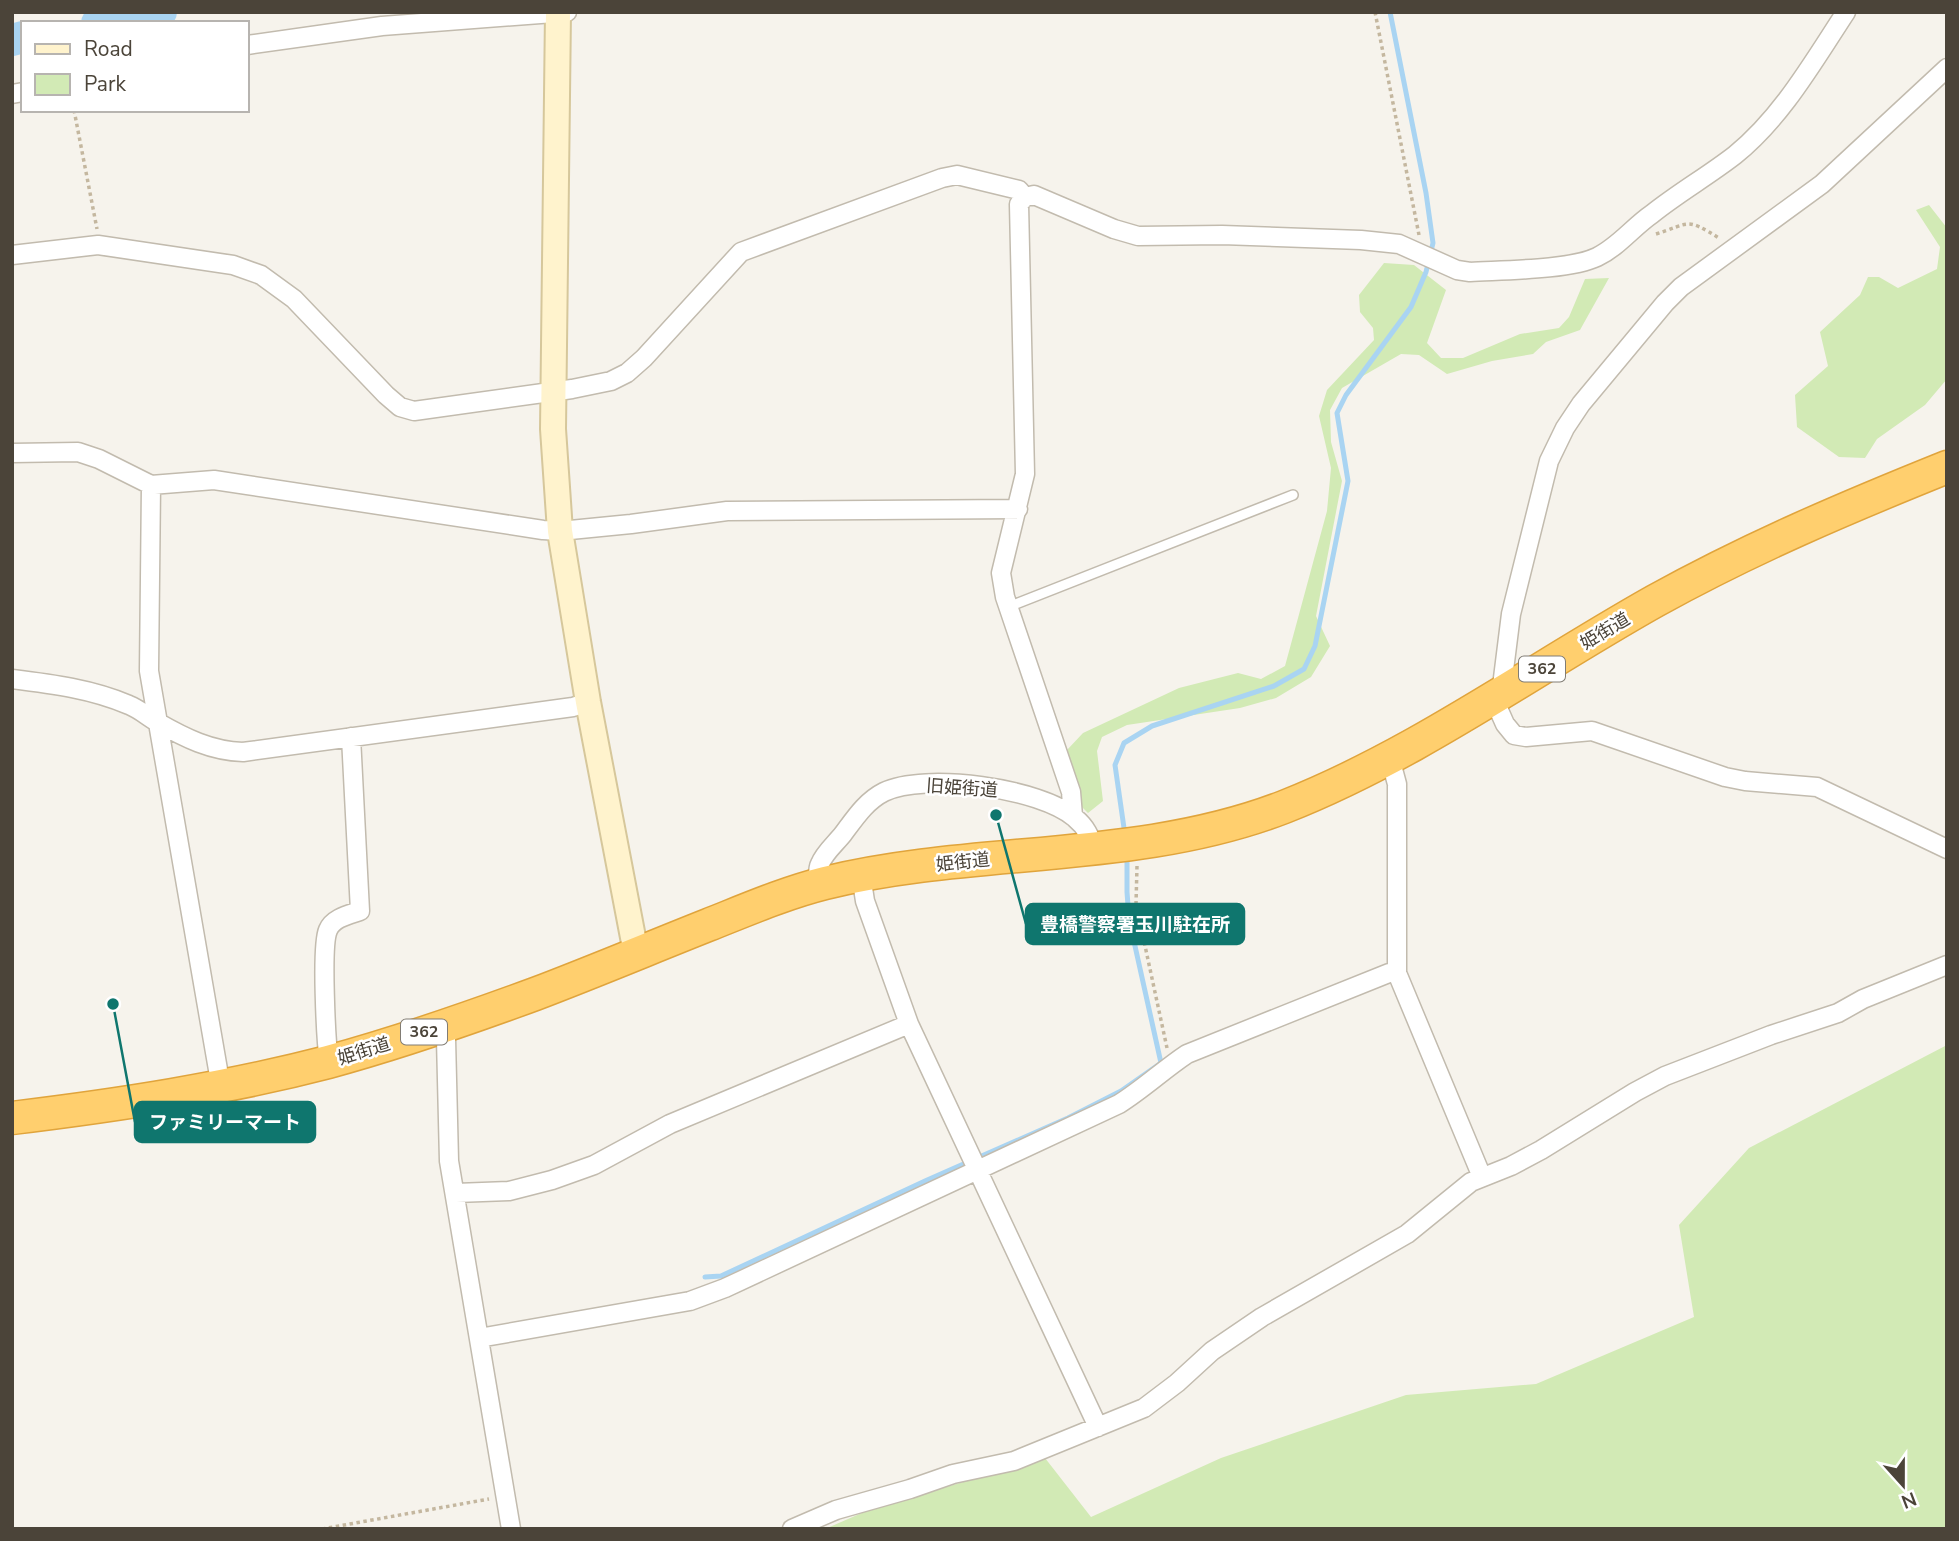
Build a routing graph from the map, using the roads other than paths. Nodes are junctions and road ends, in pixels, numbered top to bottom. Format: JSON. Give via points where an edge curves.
{"nodes":[{"id":1,"x":1846,"y":12,"type":"edge"},
{"id":2,"x":561,"y":13,"type":"edge"},
{"id":3,"x":248,"y":45,"type":"edge"},
{"id":4,"x":1947,"y":68,"type":"edge"},
{"id":5,"x":1025,"y":197,"type":"junction"},
{"id":6,"x":12,"y":255,"type":"edge"},
{"id":7,"x":554,"y":392,"type":"junction"},
{"id":8,"x":12,"y":453,"type":"edge"},
{"id":9,"x":1947,"y":467,"type":"edge"},
{"id":10,"x":151,"y":485,"type":"junction"},
{"id":11,"x":1293,"y":495,"type":"dead end"},
{"id":12,"x":1018,"y":509,"type":"junction"},
{"id":13,"x":559,"y":531,"type":"junction"},
{"id":14,"x":1008,"y":607,"type":"junction"},
{"id":15,"x":12,"y":679,"type":"edge"},
{"id":16,"x":1501,"y":694,"type":"junction"},
{"id":17,"x":588,"y":702,"type":"junction"},
{"id":18,"x":158,"y":722,"type":"junction"},
{"id":19,"x":351,"y":737,"type":"junction"},
{"id":20,"x":1390,"y":758,"type":"junction"},
{"id":21,"x":1073,"y":816,"type":"junction"},
{"id":22,"x":1120,"y":846,"type":"junction"},
{"id":23,"x":1947,"y":849,"type":"edge"},
{"id":24,"x":861,"y":875,"type":"junction"},
{"id":25,"x":818,"y":885,"type":"junction"},
{"id":26,"x":636,"y":953,"type":"junction"},
{"id":27,"x":1947,"y":965,"type":"edge"},
{"id":28,"x":1397,"y":973,"type":"junction"},
{"id":29,"x":909,"y":1024,"type":"junction"},
{"id":30,"x":442,"y":1027,"type":"junction"},
{"id":31,"x":330,"y":1062,"type":"junction"},
{"id":32,"x":221,"y":1087,"type":"junction"},
{"id":33,"x":12,"y":1118,"type":"edge"},
{"id":34,"x":975,"y":1163,"type":"junction"},
{"id":35,"x":1482,"y":1177,"type":"junction"},
{"id":36,"x":456,"y":1193,"type":"junction"},
{"id":37,"x":479,"y":1338,"type":"junction"},
{"id":38,"x":1098,"y":1427,"type":"junction"},
{"id":39,"x":511,"y":1529,"type":"edge"},
{"id":40,"x":792,"y":1529,"type":"edge"}],
"edges":[{"from":1,"to":5,"type":"street","via":[[1795,89],[1735,155],[1614,247],[1597,258],[1573,264],[1470,272],[1399,244],[1222,235],[1138,236],[1034,195]]},
{"from":2,"to":3,"type":"street","via":[[382,26]]},
{"from":2,"to":7,"type":"street"},
{"from":4,"to":16,"type":"street","via":[[1822,184],[1681,287],[1581,404],[1549,461],[1511,614]]},
{"from":5,"to":7,"type":"street","via":[[1019,190],[957,175],[757,245],[726,266],[627,373],[611,381]]},
{"from":5,"to":12,"type":"street","via":[[1019,204],[1025,474]]},
{"from":6,"to":7,"type":"street","via":[[98,245],[233,265],[261,275],[294,299],[386,396],[414,411]]},
{"from":7,"to":13,"type":"street"},
{"from":8,"to":10,"type":"street","via":[[78,452]]},
{"from":9,"to":16,"type":"highway","name":"姫街道","number":"362","via":[[1741,555]]},
{"from":10,"to":13,"type":"street","via":[[214,480]]},
{"from":10,"to":18,"type":"street","via":[[149,671]]},
{"from":11,"to":14,"type":"lane"},
{"from":12,"to":13,"type":"street","via":[[727,511]]},
{"from":12,"to":14,"type":"street","via":[[1001,573]]},
{"from":13,"to":17,"type":"street"},
{"from":14,"to":21,"type":"street","via":[[1071,792]]},
{"from":15,"to":18,"type":"street","via":[[103,695]]},
{"from":16,"to":20,"type":"highway","name":"姫街道","number":"362"},
{"from":16,"to":23,"type":"street","via":[[1497,706],[1514,735],[1592,731],[1725,777],[1817,787]]},
{"from":17,"to":19,"type":"street"},
{"from":17,"to":26,"type":"street"},
{"from":18,"to":19,"type":"street","via":[[221,751]]},
{"from":18,"to":32,"type":"street"},
{"from":19,"to":31,"type":"street","via":[[359,911],[339,918],[328,929]]},
{"from":20,"to":22,"type":"highway","name":"姫街道","number":"362","via":[[1280,808],[1217,828]]},
{"from":20,"to":28,"type":"street","via":[[1397,784]]},
{"from":21,"to":22,"type":"street","via":[[1089,832]]},
{"from":21,"to":25,"type":"street","name":"旧姫街道","via":[[1032,797],[990,787],[944,782],[898,786],[865,805],[819,864]]},
{"from":22,"to":24,"type":"highway","name":"姫街道","number":"362"},
{"from":24,"to":25,"type":"highway","name":"姫街道","number":"362"},
{"from":24,"to":29,"type":"street","via":[[865,901]]},
{"from":25,"to":26,"type":"highway","name":"姫街道","number":"362"},
{"from":26,"to":30,"type":"highway","name":"姫街道","number":"362"},
{"from":27,"to":35,"type":"street","via":[[1838,1013],[1665,1076],[1541,1150]]},
{"from":28,"to":34,"type":"street","via":[[1187,1054],[1118,1104]]},
{"from":28,"to":35,"type":"street"},
{"from":29,"to":34,"type":"street"},
{"from":29,"to":36,"type":"street","via":[[670,1124],[594,1165],[509,1191]]},
{"from":30,"to":31,"type":"highway","name":"姫街道","number":"362"},
{"from":30,"to":36,"type":"street","via":[[449,1161]]},
{"from":31,"to":32,"type":"highway","name":"姫街道","number":"362"},
{"from":32,"to":33,"type":"highway","name":"姫街道","number":"362"},
{"from":34,"to":37,"type":"street","via":[[725,1288],[690,1301]]},
{"from":34,"to":38,"type":"street"},
{"from":35,"to":38,"type":"street","via":[[1407,1234],[1212,1351],[1144,1408]]},
{"from":36,"to":37,"type":"street"},
{"from":37,"to":39,"type":"street"},
{"from":38,"to":40,"type":"street","via":[[1014,1461],[953,1474],[836,1510]]}]}
